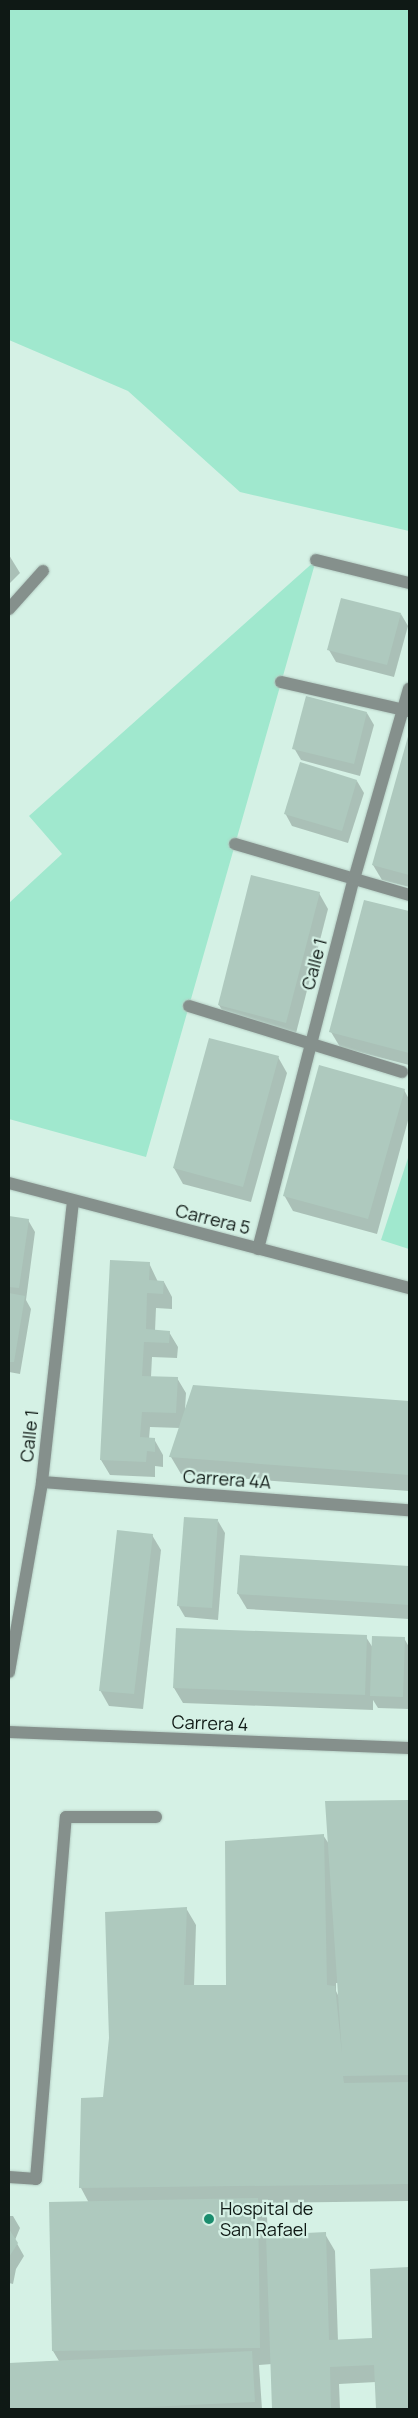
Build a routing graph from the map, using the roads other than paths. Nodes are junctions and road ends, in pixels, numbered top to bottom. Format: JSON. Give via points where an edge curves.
{"nodes":[{"id":1,"x":316,"y":560,"type":"dead end"},
{"id":2,"x":43,"y":571,"type":"dead end"},
{"id":3,"x":409,"y":583,"type":"edge"},
{"id":4,"x":9,"y":609,"type":"edge"},
{"id":5,"x":281,"y":682,"type":"dead end"},
{"id":6,"x":409,"y":689,"type":"edge"},
{"id":7,"x":406,"y":710,"type":"edge"},
{"id":8,"x":235,"y":844,"type":"dead end"},
{"id":9,"x":354,"y":879,"type":"junction"},
{"id":10,"x":409,"y":895,"type":"edge"},
{"id":11,"x":189,"y":1006,"type":"dead end"},
{"id":12,"x":312,"y":1043,"type":"junction"},
{"id":13,"x":402,"y":1072,"type":"dead end"},
{"id":14,"x":9,"y":1183,"type":"edge"},
{"id":15,"x":73,"y":1201,"type":"junction"},
{"id":16,"x":258,"y":1248,"type":"junction"},
{"id":17,"x":409,"y":1288,"type":"edge"},
{"id":18,"x":42,"y":1482,"type":"junction"},
{"id":19,"x":409,"y":1510,"type":"edge"},
{"id":20,"x":9,"y":1672,"type":"edge"},
{"id":21,"x":9,"y":1732,"type":"edge"},
{"id":22,"x":409,"y":1748,"type":"edge"},
{"id":23,"x":156,"y":1817,"type":"dead end"},
{"id":24,"x":9,"y":2177,"type":"edge"}],
"edges":[{"from":1,"to":3,"type":"street"},
{"from":2,"to":4,"type":"street"},
{"from":5,"to":7,"type":"street"},
{"from":6,"to":7,"type":"street","name":"Calle 1"},
{"from":7,"to":9,"type":"street","name":"Calle 1"},
{"from":8,"to":9,"type":"street"},
{"from":9,"to":10,"type":"street"},
{"from":9,"to":12,"type":"street","name":"Calle 1"},
{"from":11,"to":12,"type":"street"},
{"from":12,"to":13,"type":"street"},
{"from":12,"to":16,"type":"street","name":"Calle 1"},
{"from":14,"to":15,"type":"street","name":"Carrera 5"},
{"from":15,"to":16,"type":"street","name":"Carrera 5"},
{"from":15,"to":18,"type":"street","name":"Calle 1"},
{"from":16,"to":17,"type":"street","name":"Carrera 5"},
{"from":18,"to":19,"type":"street","name":"Carrera 4A"},
{"from":18,"to":20,"type":"street","name":"Calle 1"},
{"from":21,"to":22,"type":"street","name":"Carrera 4"},
{"from":23,"to":24,"type":"street","via":[[66,1817],[36,2179]]}]}
